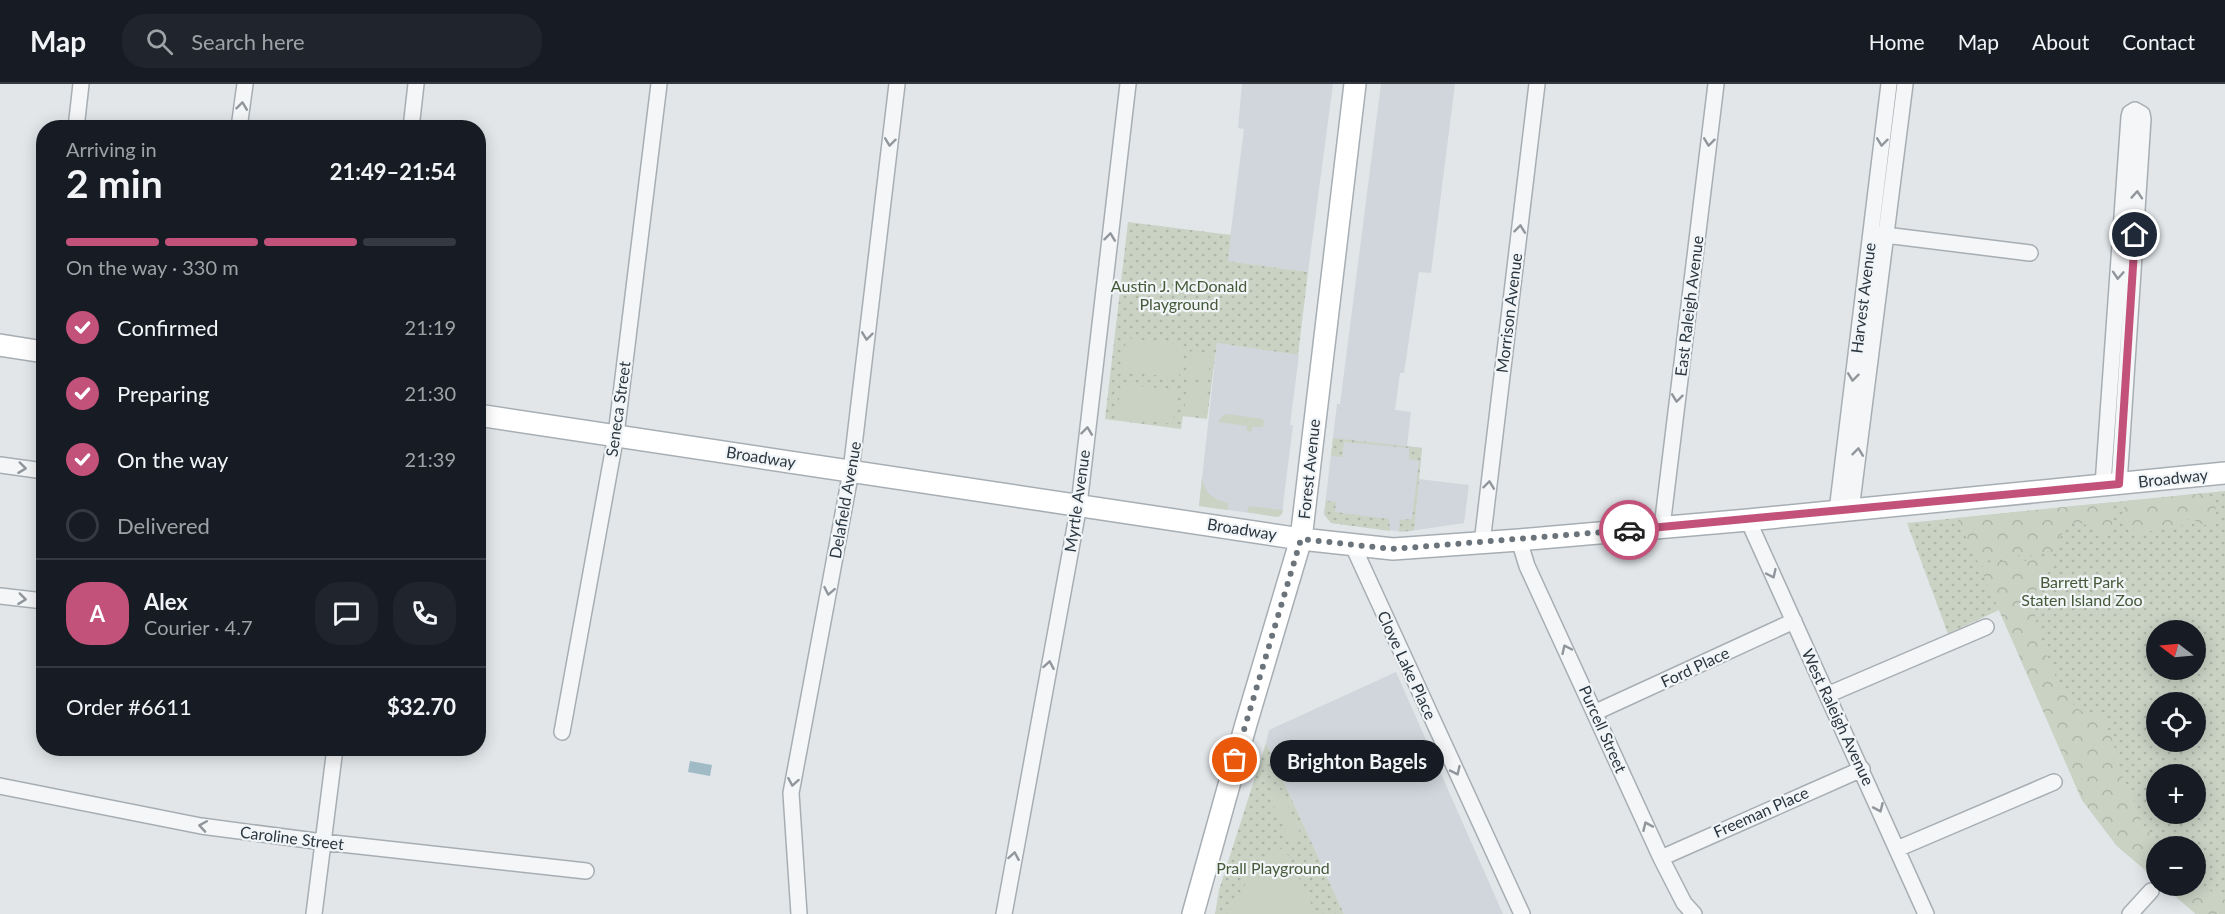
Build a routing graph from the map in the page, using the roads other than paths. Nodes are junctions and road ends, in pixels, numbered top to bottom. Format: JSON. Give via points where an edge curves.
{"nodes":[{"id":1,"x":81,"y":84,"type":"edge"},
{"id":2,"x":245,"y":84,"type":"edge"},
{"id":3,"x":416,"y":84,"type":"edge"},
{"id":4,"x":659,"y":84,"type":"edge"},
{"id":5,"x":897,"y":84,"type":"edge"},
{"id":6,"x":1128,"y":84,"type":"edge"},
{"id":7,"x":1355,"y":84,"type":"edge"},
{"id":8,"x":1538,"y":84,"type":"edge"},
{"id":9,"x":1716,"y":84,"type":"edge"},
{"id":10,"x":1889,"y":84,"type":"edge"},
{"id":11,"x":1905,"y":84,"type":"edge"},
{"id":12,"x":77,"y":120,"type":"edge"},
{"id":13,"x":240,"y":120,"type":"edge"},
{"id":14,"x":412,"y":120,"type":"edge"},
{"id":15,"x":1879,"y":234,"type":"junction"},
{"id":16,"x":2030,"y":253,"type":"dead end"},
{"id":17,"x":0,"y":345,"type":"edge"},
{"id":18,"x":36,"y":351,"type":"edge"},
{"id":19,"x":486,"y":415,"type":"edge"},
{"id":20,"x":616,"y":435,"type":"junction"},
{"id":21,"x":0,"y":465,"type":"edge"},
{"id":22,"x":36,"y":470,"type":"edge"},
{"id":23,"x":851,"y":471,"type":"junction"},
{"id":24,"x":2225,"y":473,"type":"edge"},
{"id":25,"x":2111,"y":485,"type":"junction"},
{"id":26,"x":1079,"y":505,"type":"junction"},
{"id":27,"x":1844,"y":511,"type":"junction"},
{"id":28,"x":1748,"y":520,"type":"junction"},
{"id":29,"x":1662,"y":527,"type":"junction"},
{"id":30,"x":1301,"y":539,"type":"junction"},
{"id":31,"x":1519,"y":540,"type":"junction"},
{"id":32,"x":1482,"y":543,"type":"junction"},
{"id":33,"x":1353,"y":546,"type":"junction"},
{"id":34,"x":0,"y":596,"type":"edge"},
{"id":35,"x":36,"y":601,"type":"edge"},
{"id":36,"x":1794,"y":621,"type":"junction"},
{"id":37,"x":1986,"y":627,"type":"dead end"},
{"id":38,"x":1827,"y":695,"type":"junction"},
{"id":39,"x":1596,"y":712,"type":"junction"},
{"id":40,"x":562,"y":732,"type":"dead end"},
{"id":41,"x":333,"y":756,"type":"edge"},
{"id":42,"x":1862,"y":769,"type":"junction"},
{"id":43,"x":2054,"y":782,"type":"dead end"},
{"id":44,"x":0,"y":786,"type":"edge"},
{"id":45,"x":323,"y":842,"type":"junction"},
{"id":46,"x":1897,"y":849,"type":"junction"},
{"id":47,"x":1661,"y":858,"type":"junction"},
{"id":48,"x":586,"y":871,"type":"dead end"},
{"id":49,"x":2146,"y":896,"type":"edge"},
{"id":50,"x":314,"y":914,"type":"edge"},
{"id":51,"x":800,"y":914,"type":"edge"},
{"id":52,"x":1004,"y":914,"type":"edge"},
{"id":53,"x":1193,"y":914,"type":"edge"},
{"id":54,"x":1521,"y":914,"type":"edge"},
{"id":55,"x":1694,"y":914,"type":"edge"},
{"id":56,"x":1926,"y":914,"type":"edge"},
{"id":57,"x":2130,"y":914,"type":"edge"}],
"edges":[{"from":1,"to":12,"type":"street"},
{"from":13,"to":2,"type":"street","one_way":true},
{"from":3,"to":14,"type":"street"},
{"from":4,"to":20,"type":"street","name":"Seneca Street"},
{"from":5,"to":23,"type":"street","name":"Delafield Avenue","one_way":true},
{"from":26,"to":6,"type":"street","name":"Myrtle Avenue","one_way":true},
{"from":7,"to":30,"type":"street","name":"Forest Avenue"},
{"from":32,"to":8,"type":"street","name":"Morrison Avenue","one_way":true},
{"from":9,"to":29,"type":"street","name":"East Raleigh Avenue","one_way":true},
{"from":10,"to":15,"type":"street","name":"Harvest Avenue","one_way":true},
{"from":11,"to":15,"type":"street","name":"Harvest Avenue"},
{"from":15,"to":16,"type":"street"},
{"from":15,"to":27,"type":"street","name":"Harvest Avenue"},
{"from":17,"to":18,"type":"street"},
{"from":19,"to":20,"type":"street","name":"Broadway"},
{"from":20,"to":23,"type":"street","name":"Broadway"},
{"from":20,"to":40,"type":"street","name":"Seneca Street"},
{"from":21,"to":22,"type":"street","one_way":true},
{"from":23,"to":26,"type":"street","name":"Broadway"},
{"from":23,"to":51,"type":"street","name":"Delafield Avenue","one_way":true,"via":[[792,793]]},
{"from":24,"to":25,"type":"street","name":"Broadway"},
{"from":25,"to":25,"type":"street","one_way":true,"via":[[2143,119],[2135,110],[2129,117]]},
{"from":25,"to":27,"type":"street","name":"Broadway"},
{"from":26,"to":30,"type":"street","name":"Broadway"},
{"from":52,"to":26,"type":"street","name":"Myrtle Avenue","one_way":true},
{"from":27,"to":28,"type":"street","name":"Broadway"},
{"from":28,"to":29,"type":"street","name":"Broadway"},
{"from":28,"to":36,"type":"street","name":"West Raleigh Avenue","one_way":true},
{"from":29,"to":31,"type":"street","name":"Broadway"},
{"from":30,"to":33,"type":"street","name":"Broadway"},
{"from":30,"to":53,"type":"street","name":"Forest Avenue"},
{"from":31,"to":32,"type":"street","name":"Broadway"},
{"from":39,"to":31,"type":"street","name":"Purcell Street","one_way":true,"via":[[1527,566]]},
{"from":32,"to":33,"type":"street","name":"Broadway","via":[[1392,549]]},
{"from":33,"to":54,"type":"street","name":"Clove Lake Place","one_way":true},
{"from":34,"to":35,"type":"street","one_way":true},
{"from":36,"to":38,"type":"street","name":"West Raleigh Avenue"},
{"from":36,"to":39,"type":"street","name":"Ford Place"},
{"from":37,"to":38,"type":"street"},
{"from":38,"to":42,"type":"street","name":"West Raleigh Avenue"},
{"from":47,"to":39,"type":"street","name":"Purcell Street","one_way":true},
{"from":41,"to":45,"type":"street"},
{"from":42,"to":46,"type":"street","name":"West Raleigh Avenue","one_way":true},
{"from":42,"to":47,"type":"street","name":"Freeman Place"},
{"from":43,"to":46,"type":"street"},
{"from":45,"to":44,"type":"street","name":"Caroline Street","one_way":true,"via":[[201,826]]},
{"from":45,"to":48,"type":"street","name":"Caroline Street"},
{"from":45,"to":50,"type":"street"},
{"from":46,"to":56,"type":"street","name":"West Raleigh Avenue"},
{"from":47,"to":55,"type":"street","name":"Purcell Street","via":[[1684,903]]},
{"from":49,"to":57,"type":"street"}]}
